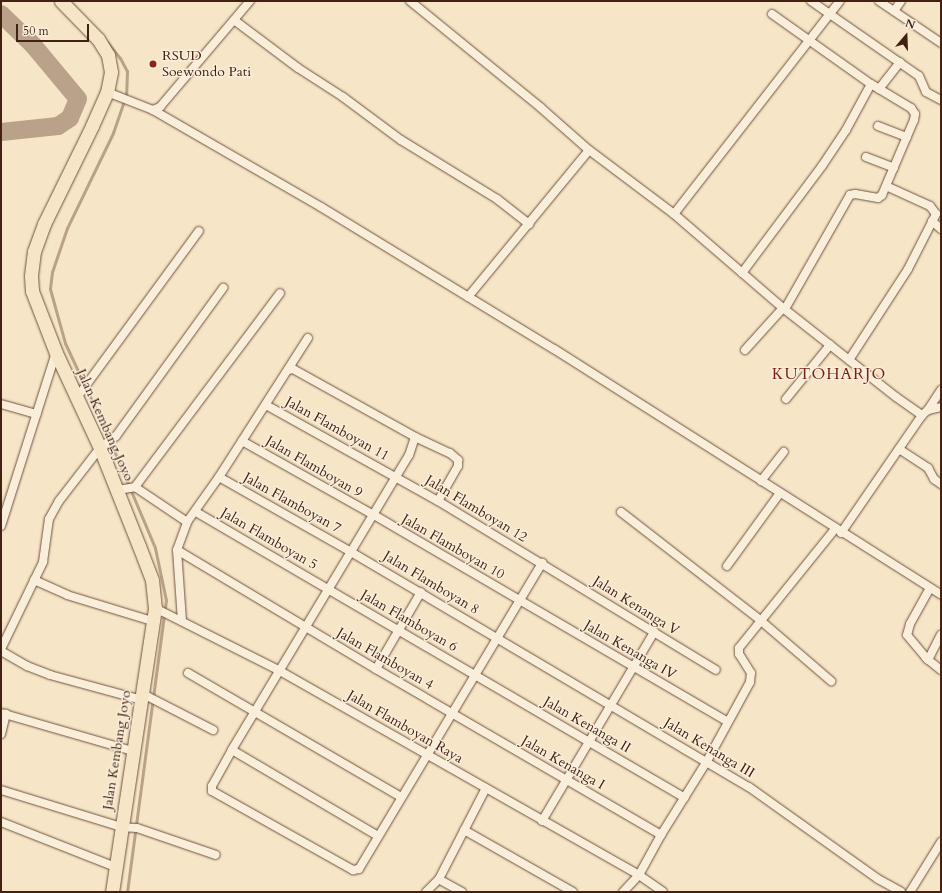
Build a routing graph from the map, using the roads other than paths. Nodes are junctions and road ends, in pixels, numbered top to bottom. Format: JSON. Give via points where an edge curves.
{"nodes":[{"id":1,"x":61,"y":1,"type":"edge"},
{"id":2,"x":250,"y":1,"type":"edge"},
{"id":3,"x":410,"y":1,"type":"edge"},
{"id":4,"x":811,"y":1,"type":"edge"},
{"id":5,"x":840,"y":1,"type":"edge"},
{"id":6,"x":879,"y":1,"type":"edge"},
{"id":7,"x":901,"y":1,"type":"edge"},
{"id":8,"x":894,"y":11,"type":"junction"},
{"id":9,"x":772,"y":14,"type":"dead end"},
{"id":10,"x":829,"y":15,"type":"junction"},
{"id":11,"x":234,"y":20,"type":"junction"},
{"id":12,"x":809,"y":41,"type":"junction"},
{"id":13,"x":941,"y":43,"type":"edge"},
{"id":14,"x":900,"y":62,"type":"junction"},
{"id":15,"x":871,"y":84,"type":"junction"},
{"id":16,"x":879,"y":89,"type":"junction"},
{"id":17,"x":107,"y":92,"type":"junction"},
{"id":18,"x":941,"y":100,"type":"edge"},
{"id":19,"x":153,"y":110,"type":"junction"},
{"id":20,"x":878,"y":126,"type":"dead end"},
{"id":21,"x":907,"y":137,"type":"junction"},
{"id":22,"x":589,"y":150,"type":"junction"},
{"id":23,"x":866,"y":158,"type":"dead end"},
{"id":24,"x":894,"y":168,"type":"junction"},
{"id":25,"x":886,"y":186,"type":"junction"},
{"id":26,"x":674,"y":214,"type":"junction"},
{"id":27,"x":932,"y":221,"type":"junction"},
{"id":28,"x":529,"y":224,"type":"junction"},
{"id":29,"x":941,"y":228,"type":"edge"},
{"id":30,"x":199,"y":230,"type":"dead end"},
{"id":31,"x":742,"y":273,"type":"junction"},
{"id":32,"x":223,"y":288,"type":"dead end"},
{"id":33,"x":280,"y":293,"type":"dead end"},
{"id":34,"x":468,"y":297,"type":"junction"},
{"id":35,"x":784,"y":308,"type":"junction"},
{"id":36,"x":308,"y":338,"type":"dead end"},
{"id":37,"x":830,"y":345,"type":"junction"},
{"id":38,"x":745,"y":350,"type":"dead end"},
{"id":39,"x":56,"y":353,"type":"junction"},
{"id":40,"x":849,"y":360,"type":"junction"},
{"id":41,"x":288,"y":370,"type":"junction"},
{"id":42,"x":941,"y":390,"type":"edge"},
{"id":43,"x":76,"y":399,"type":"junction"},
{"id":44,"x":786,"y":399,"type":"dead end"},
{"id":45,"x":1,"y":404,"type":"edge"},
{"id":46,"x":266,"y":405,"type":"junction"},
{"id":47,"x":941,"y":407,"type":"edge"},
{"id":48,"x":925,"y":412,"type":"junction"},
{"id":49,"x":37,"y":414,"type":"junction"},
{"id":50,"x":415,"y":437,"type":"junction"},
{"id":51,"x":242,"y":441,"type":"junction"},
{"id":52,"x":100,"y":448,"type":"junction"},
{"id":53,"x":900,"y":449,"type":"junction"},
{"id":54,"x":784,"y":452,"type":"dead end"},
{"id":55,"x":396,"y":476,"type":"junction"},
{"id":56,"x":219,"y":477,"type":"junction"},
{"id":57,"x":761,"y":481,"type":"junction"},
{"id":58,"x":941,"y":484,"type":"edge"},
{"id":59,"x":135,"y":487,"type":"junction"},
{"id":60,"x":116,"y":490,"type":"junction"},
{"id":61,"x":780,"y":493,"type":"junction"},
{"id":62,"x":438,"y":501,"type":"junction"},
{"id":63,"x":196,"y":512,"type":"junction"},
{"id":64,"x":622,"y":512,"type":"dead end"},
{"id":65,"x":374,"y":515,"type":"junction"},
{"id":66,"x":188,"y":522,"type":"junction"},
{"id":67,"x":1,"y":526,"type":"edge"},
{"id":68,"x":838,"y":531,"type":"junction"},
{"id":69,"x":177,"y":550,"type":"junction"},
{"id":70,"x":351,"y":552,"type":"junction"},
{"id":71,"x":542,"y":563,"type":"junction"},
{"id":72,"x":727,"y":566,"type":"dead end"},
{"id":73,"x":34,"y":580,"type":"junction"},
{"id":74,"x":930,"y":588,"type":"junction"},
{"id":75,"x":329,"y":589,"type":"junction"},
{"id":76,"x":420,"y":592,"type":"junction"},
{"id":77,"x":941,"y":595,"type":"edge"},
{"id":78,"x":519,"y":600,"type":"junction"},
{"id":79,"x":155,"y":608,"type":"junction"},
{"id":80,"x":760,"y":620,"type":"junction"},
{"id":81,"x":152,"y":621,"type":"junction"},
{"id":82,"x":182,"y":621,"type":"junction"},
{"id":83,"x":306,"y":627,"type":"junction"},
{"id":84,"x":398,"y":631,"type":"junction"},
{"id":85,"x":654,"y":632,"type":"junction"},
{"id":86,"x":941,"y":635,"type":"edge"},
{"id":87,"x":498,"y":638,"type":"junction"},
{"id":88,"x":1,"y":650,"type":"edge"},
{"id":89,"x":928,"y":660,"type":"junction"},
{"id":90,"x":632,"y":668,"type":"junction"},
{"id":91,"x":376,"y":669,"type":"junction"},
{"id":92,"x":716,"y":670,"type":"dead end"},
{"id":93,"x":941,"y":670,"type":"edge"},
{"id":94,"x":280,"y":671,"type":"junction"},
{"id":95,"x":188,"y":673,"type":"dead end"},
{"id":96,"x":475,"y":675,"type":"junction"},
{"id":97,"x":831,"y":681,"type":"dead end"},
{"id":98,"x":142,"y":697,"type":"junction"},
{"id":99,"x":611,"y":704,"type":"junction"},
{"id":100,"x":256,"y":711,"type":"junction"},
{"id":101,"x":4,"y":713,"type":"edge"},
{"id":102,"x":452,"y":713,"type":"junction"},
{"id":103,"x":728,"y":722,"type":"junction"},
{"id":104,"x":213,"y":730,"type":"dead end"},
{"id":105,"x":1,"y":734,"type":"edge"},
{"id":106,"x":589,"y":742,"type":"junction"},
{"id":107,"x":232,"y":750,"type":"junction"},
{"id":108,"x":133,"y":751,"type":"junction"},
{"id":109,"x":427,"y":755,"type":"junction"},
{"id":110,"x":706,"y":761,"type":"junction"},
{"id":111,"x":566,"y":780,"type":"junction"},
{"id":112,"x":486,"y":788,"type":"junction"},
{"id":113,"x":1,"y":790,"type":"edge"},
{"id":114,"x":401,"y":796,"type":"junction"},
{"id":115,"x":685,"y":798,"type":"junction"},
{"id":116,"x":542,"y":821,"type":"junction"},
{"id":117,"x":1,"y":822,"type":"edge"},
{"id":118,"x":120,"y":827,"type":"junction"},
{"id":119,"x":464,"y":830,"type":"junction"},
{"id":120,"x":661,"y":835,"type":"junction"},
{"id":121,"x":378,"y":836,"type":"junction"},
{"id":122,"x":941,"y":842,"type":"edge"},
{"id":123,"x":216,"y":855,"type":"dead end"},
{"id":124,"x":115,"y":867,"type":"junction"},
{"id":125,"x":639,"y":875,"type":"junction"},
{"id":126,"x":439,"y":878,"type":"junction"},
{"id":127,"x":112,"y":892,"type":"edge"},
{"id":128,"x":426,"y":892,"type":"edge"},
{"id":129,"x":462,"y":892,"type":"edge"},
{"id":130,"x":573,"y":892,"type":"edge"},
{"id":131,"x":623,"y":892,"type":"edge"},
{"id":132,"x":663,"y":892,"type":"edge"},
{"id":133,"x":901,"y":892,"type":"edge"},
{"id":134,"x":910,"y":892,"type":"edge"}],
"edges":[{"from":1,"to":17,"type":"main road","name":"Jalan Kembang Joyo","via":[[98,39],[108,55],[111,72]]},
{"from":2,"to":11,"type":"street"},
{"from":3,"to":22,"type":"street"},
{"from":4,"to":10,"type":"street"},
{"from":5,"to":10,"type":"street"},
{"from":6,"to":8,"type":"street"},
{"from":7,"to":8,"type":"street"},
{"from":8,"to":13,"type":"street"},
{"from":9,"to":12,"type":"street"},
{"from":10,"to":12,"type":"street"},
{"from":10,"to":14,"type":"street"},
{"from":11,"to":19,"type":"street","via":[[160,107]]},
{"from":11,"to":28,"type":"street","via":[[401,140],[497,199]]},
{"from":12,"to":15,"type":"street"},
{"from":12,"to":26,"type":"street"},
{"from":14,"to":16,"type":"street"},
{"from":14,"to":18,"type":"street","via":[[919,76],[928,93]]},
{"from":15,"to":16,"type":"street"},
{"from":15,"to":31,"type":"street","via":[[846,130],[822,166]]},
{"from":16,"to":21,"type":"street","via":[[914,111],[914,120]]},
{"from":17,"to":19,"type":"street"},
{"from":17,"to":39,"type":"main road","name":"Jalan Kembang Joyo","via":[[34,250],[32,292]]},
{"from":19,"to":34,"type":"street","via":[[321,207]]},
{"from":20,"to":21,"type":"street"},
{"from":21,"to":24,"type":"street"},
{"from":22,"to":26,"type":"street"},
{"from":22,"to":28,"type":"street"},
{"from":23,"to":24,"type":"street"},
{"from":24,"to":25,"type":"street"},
{"from":25,"to":27,"type":"street","via":[[930,206],[936,214]]},
{"from":25,"to":35,"type":"street","via":[[880,197],[850,195]]},
{"from":26,"to":31,"type":"street"},
{"from":27,"to":29,"type":"street"},
{"from":27,"to":40,"type":"street","via":[[905,275]]},
{"from":28,"to":34,"type":"street"},
{"from":30,"to":43,"type":"street"},
{"from":31,"to":35,"type":"street"},
{"from":32,"to":52,"type":"street","via":[[116,436]]},
{"from":33,"to":59,"type":"street"},
{"from":34,"to":57,"type":"street"},
{"from":35,"to":37,"type":"street"},
{"from":35,"to":38,"type":"street"},
{"from":36,"to":41,"type":"street"},
{"from":37,"to":40,"type":"street"},
{"from":37,"to":44,"type":"street"},
{"from":39,"to":43,"type":"main road","name":"Jalan Kembang Joyo"},
{"from":39,"to":49,"type":"street"},
{"from":40,"to":48,"type":"street"},
{"from":41,"to":46,"type":"street"},
{"from":41,"to":50,"type":"street","via":[[294,368]]},
{"from":42,"to":48,"type":"street"},
{"from":43,"to":52,"type":"main road","name":"Jalan Kembang Joyo"},
{"from":45,"to":49,"type":"street"},
{"from":46,"to":51,"type":"street"},
{"from":46,"to":55,"type":"street","name":"Jalan Flamboyan 11"},
{"from":47,"to":48,"type":"street"},
{"from":48,"to":53,"type":"street"},
{"from":49,"to":67,"type":"street"},
{"from":50,"to":55,"type":"street","via":[[409,455]]},
{"from":50,"to":62,"type":"street","via":[[450,453],[458,460],[458,466]]},
{"from":51,"to":56,"type":"street"},
{"from":51,"to":65,"type":"street","name":"Jalan Flamboyan 9"},
{"from":52,"to":60,"type":"main road","name":"Jalan Kembang Joyo"},
{"from":52,"to":73,"type":"street","via":[[58,501],[49,519],[43,562]]},
{"from":53,"to":58,"type":"street","via":[[928,468],[934,479]]},
{"from":53,"to":68,"type":"street"},
{"from":54,"to":57,"type":"street"},
{"from":55,"to":62,"type":"street","name":"Jalan Flamboyan 12"},
{"from":55,"to":65,"type":"street"},
{"from":56,"to":63,"type":"street"},
{"from":56,"to":70,"type":"street","name":"Jalan Flamboyan 7"},
{"from":57,"to":61,"type":"street"},
{"from":59,"to":60,"type":"street"},
{"from":59,"to":66,"type":"street"},
{"from":60,"to":79,"type":"main road","name":"Jalan Kembang Joyo","via":[[152,580]]},
{"from":61,"to":68,"type":"street"},
{"from":61,"to":72,"type":"street"},
{"from":62,"to":71,"type":"street","name":"Jalan Flamboyan 12"},
{"from":63,"to":66,"type":"street"},
{"from":63,"to":75,"type":"street","name":"Jalan Flamboyan 5"},
{"from":64,"to":80,"type":"street"},
{"from":65,"to":70,"type":"street"},
{"from":65,"to":78,"type":"street","name":"Jalan Flamboyan 10"},
{"from":66,"to":69,"type":"street"},
{"from":68,"to":74,"type":"street"},
{"from":68,"to":80,"type":"street"},
{"from":69,"to":82,"type":"street"},
{"from":69,"to":83,"type":"street","name":"Jalan Flamboyan 4"},
{"from":70,"to":75,"type":"street"},
{"from":70,"to":76,"type":"street","name":"Jalan Flamboyan 8"},
{"from":71,"to":78,"type":"street"},
{"from":71,"to":85,"type":"street","name":"Jalan Kenanga V"},
{"from":73,"to":81,"type":"street","via":[[67,595]]},
{"from":73,"to":88,"type":"street"},
{"from":74,"to":77,"type":"street"},
{"from":74,"to":89,"type":"street","via":[[910,624],[907,635]]},
{"from":75,"to":83,"type":"street"},
{"from":75,"to":84,"type":"street","name":"Jalan Flamboyan 6"},
{"from":76,"to":84,"type":"street"},
{"from":76,"to":87,"type":"street","name":"Jalan Flamboyan 8"},
{"from":78,"to":87,"type":"street"},
{"from":78,"to":90,"type":"street","name":"Jalan Kenanga IV"},
{"from":79,"to":81,"type":"main road","name":"Jalan Kembang Joyo"},
{"from":79,"to":82,"type":"street","name":"Jalan Flamboyan Raya"},
{"from":80,"to":97,"type":"street"},
{"from":80,"to":103,"type":"street","via":[[739,648],[739,654],[751,677]]},
{"from":81,"to":98,"type":"main road","name":"Jalan Kembang Joyo"},
{"from":82,"to":94,"type":"street","name":"Jalan Flamboyan Raya"},
{"from":83,"to":91,"type":"street","name":"Jalan Flamboyan 4"},
{"from":83,"to":94,"type":"street"},
{"from":84,"to":91,"type":"street"},
{"from":84,"to":96,"type":"street","name":"Jalan Flamboyan 6"},
{"from":85,"to":90,"type":"street"},
{"from":85,"to":92,"type":"street","name":"Jalan Kenanga V"},
{"from":86,"to":89,"type":"street"},
{"from":87,"to":96,"type":"street"},
{"from":87,"to":99,"type":"street","name":"Jalan Kenanga III"},
{"from":88,"to":98,"type":"street","via":[[27,666],[50,675]]},
{"from":89,"to":93,"type":"street"},
{"from":90,"to":99,"type":"street"},
{"from":90,"to":103,"type":"street","name":"Jalan Kenanga IV"},
{"from":91,"to":102,"type":"street","name":"Jalan Flamboyan 4"},
{"from":94,"to":100,"type":"street"},
{"from":94,"to":109,"type":"street","name":"Jalan Flamboyan Raya"},
{"from":95,"to":100,"type":"street"},
{"from":96,"to":102,"type":"street"},
{"from":96,"to":106,"type":"street","name":"Jalan Kenanga II"},
{"from":98,"to":104,"type":"street"},
{"from":98,"to":108,"type":"main road","name":"Jalan Kembang Joyo"},
{"from":99,"to":106,"type":"street"},
{"from":99,"to":110,"type":"street","name":"Jalan Kenanga III"},
{"from":100,"to":107,"type":"street"},
{"from":100,"to":114,"type":"street"},
{"from":101,"to":105,"type":"street"},
{"from":101,"to":108,"type":"street"},
{"from":102,"to":109,"type":"street"},
{"from":102,"to":111,"type":"street","name":"Jalan Kenanga I"},
{"from":103,"to":110,"type":"street"},
{"from":106,"to":111,"type":"street"},
{"from":106,"to":115,"type":"street","name":"Jalan Kenanga II"},
{"from":107,"to":121,"type":"street"},
{"from":107,"to":121,"type":"street","via":[[212,786],[212,791],[353,870],[359,869]]},
{"from":108,"to":118,"type":"main road","name":"Jalan Kembang Joyo"},
{"from":109,"to":112,"type":"street","name":"Jalan Flamboyan Raya"},
{"from":109,"to":114,"type":"street"},
{"from":110,"to":115,"type":"street"},
{"from":110,"to":133,"type":"street","name":"Jalan Kenanga III","via":[[749,787],[878,879]]},
{"from":111,"to":116,"type":"street"},
{"from":111,"to":120,"type":"street","name":"Jalan Kenanga I"},
{"from":112,"to":116,"type":"street","name":"Jalan Flamboyan Raya"},
{"from":112,"to":119,"type":"street"},
{"from":113,"to":118,"type":"street"},
{"from":114,"to":121,"type":"street"},
{"from":115,"to":120,"type":"street"},
{"from":116,"to":125,"type":"street","name":"Jalan Flamboyan Raya"},
{"from":117,"to":124,"type":"street"},
{"from":118,"to":123,"type":"street","via":[[137,828]]},
{"from":118,"to":124,"type":"main road","name":"Jalan Kembang Joyo"},
{"from":119,"to":126,"type":"street"},
{"from":119,"to":130,"type":"street"},
{"from":120,"to":125,"type":"street"},
{"from":122,"to":134,"type":"street"},
{"from":124,"to":127,"type":"main road","name":"Jalan Kembang Joyo"},
{"from":125,"to":131,"type":"street"},
{"from":125,"to":132,"type":"street","name":"Jalan Flamboyan Raya"},
{"from":126,"to":128,"type":"street"},
{"from":126,"to":129,"type":"street"}]}
